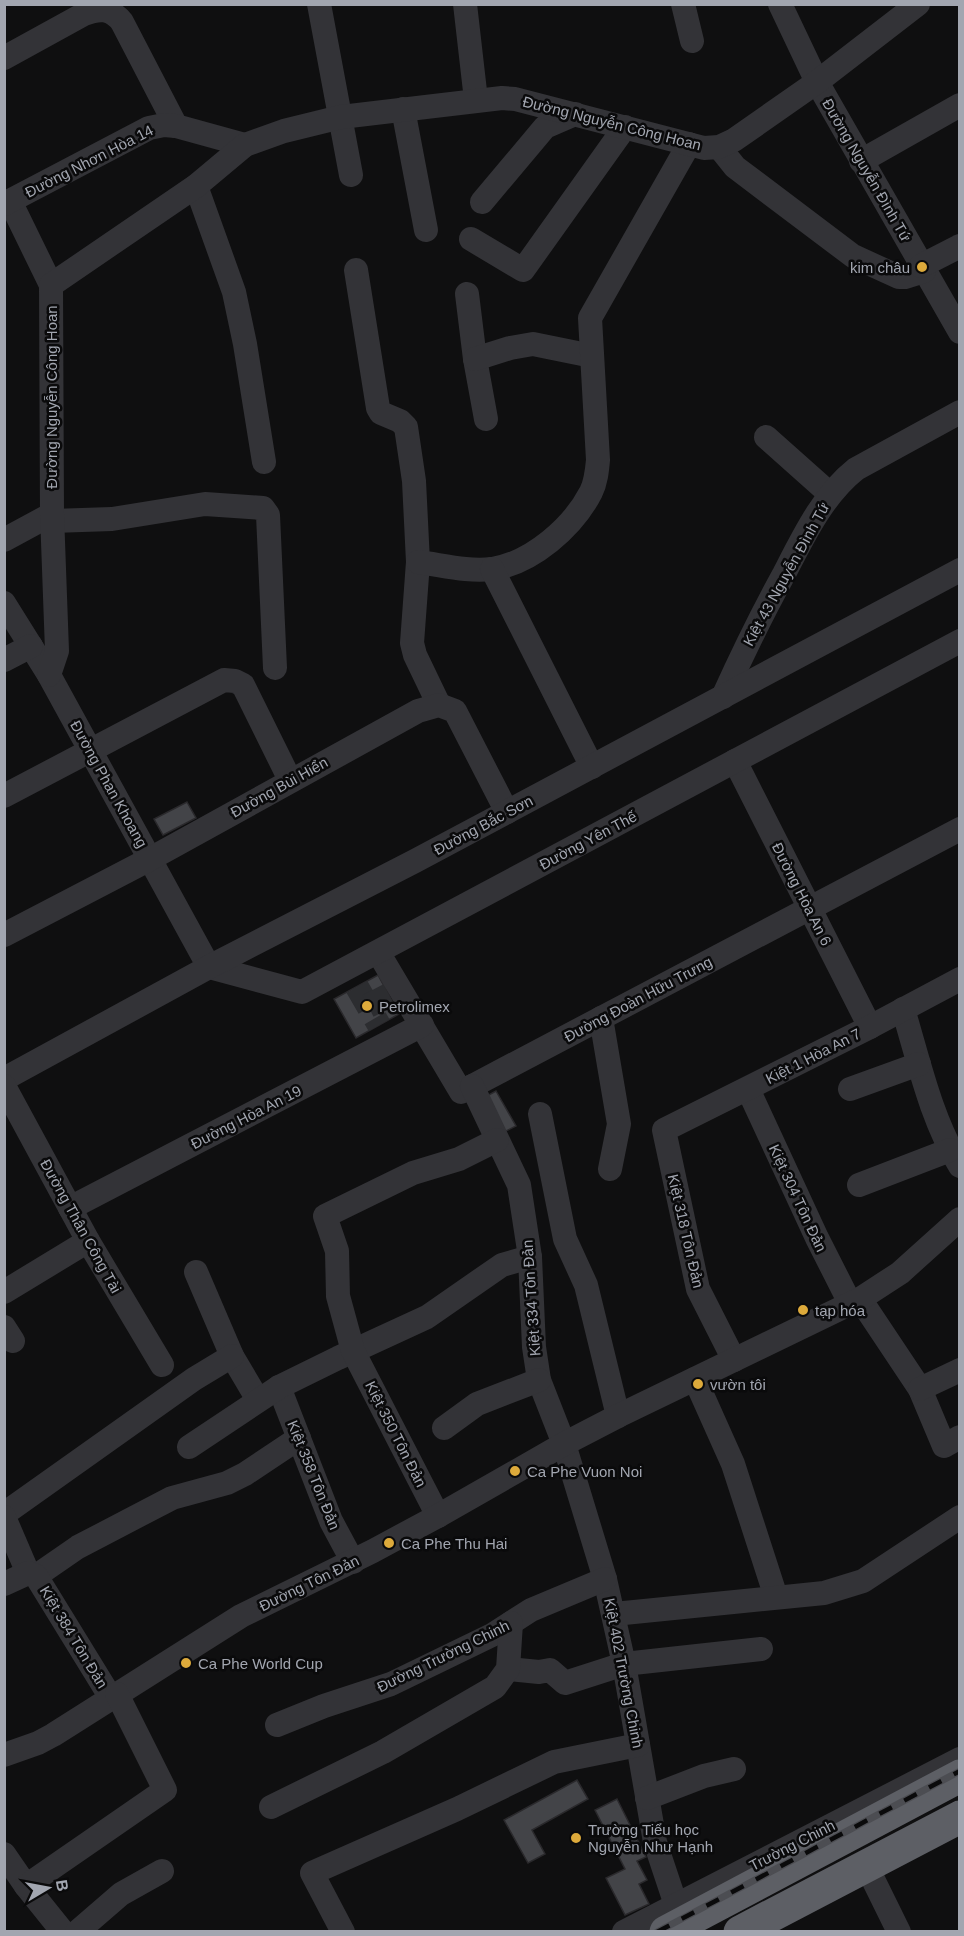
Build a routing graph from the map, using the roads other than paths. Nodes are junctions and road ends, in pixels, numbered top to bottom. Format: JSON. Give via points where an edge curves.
{"nodes":[{"id":1,"x":318,"y":4,"type":"edge"},
{"id":2,"x":465,"y":4,"type":"edge"},
{"id":3,"x":683,"y":4,"type":"edge"},
{"id":4,"x":780,"y":4,"type":"edge"},
{"id":5,"x":918,"y":4,"type":"edge"},
{"id":6,"x":692,"y":41,"type":"dead end"},
{"id":7,"x":4,"y":58,"type":"edge"},
{"id":8,"x":817,"y":82,"type":"junction"},
{"id":9,"x":476,"y":100,"type":"junction"},
{"id":10,"x":960,"y":105,"type":"edge"},
{"id":11,"x":403,"y":109,"type":"junction"},
{"id":12,"x":575,"y":114,"type":"junction"},
{"id":13,"x":341,"y":117,"type":"junction"},
{"id":14,"x":176,"y":126,"type":"junction"},
{"id":15,"x":625,"y":127,"type":"junction"},
{"id":16,"x":688,"y":144,"type":"junction"},
{"id":17,"x":245,"y":145,"type":"junction"},
{"id":18,"x":719,"y":147,"type":"junction"},
{"id":19,"x":861,"y":161,"type":"junction"},
{"id":20,"x":351,"y":175,"type":"dead end"},
{"id":21,"x":196,"y":186,"type":"junction"},
{"id":22,"x":7,"y":202,"type":"edge"},
{"id":23,"x":482,"y":202,"type":"dead end"},
{"id":24,"x":426,"y":230,"type":"dead end"},
{"id":25,"x":471,"y":239,"type":"dead end"},
{"id":26,"x":960,"y":246,"type":"edge"},
{"id":27,"x":923,"y":269,"type":"junction"},
{"id":28,"x":356,"y":270,"type":"dead end"},
{"id":29,"x":51,"y":285,"type":"junction"},
{"id":30,"x":467,"y":294,"type":"dead end"},
{"id":31,"x":960,"y":332,"type":"edge"},
{"id":32,"x":592,"y":356,"type":"junction"},
{"id":33,"x":475,"y":359,"type":"junction"},
{"id":34,"x":960,"y":412,"type":"edge"},
{"id":35,"x":486,"y":419,"type":"dead end"},
{"id":36,"x":766,"y":437,"type":"dead end"},
{"id":37,"x":264,"y":462,"type":"dead end"},
{"id":38,"x":830,"y":494,"type":"junction"},
{"id":39,"x":52,"y":517,"type":"junction"},
{"id":40,"x":4,"y":540,"type":"edge"},
{"id":41,"x":418,"y":562,"type":"junction"},
{"id":42,"x":492,"y":569,"type":"junction"},
{"id":43,"x":960,"y":570,"type":"edge"},
{"id":44,"x":4,"y":603,"type":"edge"},
{"id":45,"x":960,"y":641,"type":"edge"},
{"id":46,"x":31,"y":646,"type":"junction"},
{"id":47,"x":4,"y":660,"type":"edge"},
{"id":48,"x":275,"y":668,"type":"dead end"},
{"id":49,"x":50,"y":675,"type":"junction"},
{"id":50,"x":723,"y":697,"type":"junction"},
{"id":51,"x":439,"y":705,"type":"junction"},
{"id":52,"x":92,"y":750,"type":"junction"},
{"id":53,"x":735,"y":761,"type":"junction"},
{"id":54,"x":592,"y":767,"type":"junction"},
{"id":55,"x":290,"y":780,"type":"junction"},
{"id":56,"x":4,"y":796,"type":"edge"},
{"id":57,"x":507,"y":812,"type":"junction"},
{"id":58,"x":960,"y":829,"type":"edge"},
{"id":59,"x":150,"y":859,"type":"junction"},
{"id":60,"x":809,"y":909,"type":"junction"},
{"id":61,"x":4,"y":934,"type":"edge"},
{"id":62,"x":378,"y":952,"type":"junction"},
{"id":63,"x":209,"y":967,"type":"junction"},
{"id":64,"x":960,"y":979,"type":"edge"},
{"id":65,"x":903,"y":1009,"type":"junction"},
{"id":66,"x":601,"y":1018,"type":"junction"},
{"id":67,"x":422,"y":1025,"type":"junction"},
{"id":68,"x":870,"y":1027,"type":"junction"},
{"id":69,"x":919,"y":1064,"type":"junction"},
{"id":70,"x":4,"y":1079,"type":"edge"},
{"id":71,"x":4,"y":1086,"type":"edge"},
{"id":72,"x":472,"y":1086,"type":"junction"},
{"id":73,"x":748,"y":1089,"type":"junction"},
{"id":74,"x":850,"y":1089,"type":"dead end"},
{"id":75,"x":540,"y":1114,"type":"dead end"},
{"id":76,"x":664,"y":1130,"type":"joint"},
{"id":77,"x":497,"y":1140,"type":"junction"},
{"id":78,"x":955,"y":1158,"type":"edge"},
{"id":79,"x":610,"y":1169,"type":"dead end"},
{"id":80,"x":859,"y":1185,"type":"dead end"},
{"id":81,"x":70,"y":1208,"type":"junction"},
{"id":82,"x":960,"y":1219,"type":"edge"},
{"id":83,"x":88,"y":1241,"type":"junction"},
{"id":84,"x":530,"y":1257,"type":"junction"},
{"id":85,"x":196,"y":1272,"type":"dead end"},
{"id":86,"x":4,"y":1292,"type":"edge"},
{"id":87,"x":856,"y":1302,"type":"junction"},
{"id":88,"x":353,"y":1351,"type":"junction"},
{"id":89,"x":232,"y":1356,"type":"junction"},
{"id":90,"x":734,"y":1360,"type":"junction"},
{"id":91,"x":162,"y":1365,"type":"dead end"},
{"id":92,"x":960,"y":1370,"type":"edge"},
{"id":93,"x":695,"y":1379,"type":"junction"},
{"id":94,"x":539,"y":1380,"type":"junction"},
{"id":95,"x":279,"y":1388,"type":"junction"},
{"id":96,"x":920,"y":1389,"type":"junction"},
{"id":97,"x":258,"y":1400,"type":"junction"},
{"id":98,"x":618,"y":1416,"type":"junction"},
{"id":99,"x":444,"y":1428,"type":"dead end"},
{"id":100,"x":298,"y":1438,"type":"junction"},
{"id":101,"x":952,"y":1442,"type":"edge"},
{"id":102,"x":564,"y":1444,"type":"junction"},
{"id":103,"x":189,"y":1447,"type":"dead end"},
{"id":104,"x":6,"y":1511,"type":"edge"},
{"id":105,"x":438,"y":1516,"type":"junction"},
{"id":106,"x":960,"y":1517,"type":"edge"},
{"id":107,"x":352,"y":1562,"type":"junction"},
{"id":108,"x":32,"y":1575,"type":"junction"},
{"id":109,"x":605,"y":1579,"type":"junction"},
{"id":110,"x":4,"y":1584,"type":"edge"},
{"id":111,"x":776,"y":1597,"type":"junction"},
{"id":112,"x":614,"y":1614,"type":"junction"},
{"id":113,"x":511,"y":1623,"type":"junction"},
{"id":114,"x":761,"y":1649,"type":"dead end"},
{"id":115,"x":624,"y":1664,"type":"junction"},
{"id":116,"x":507,"y":1669,"type":"junction"},
{"id":117,"x":114,"y":1696,"type":"junction"},
{"id":118,"x":277,"y":1725,"type":"dead end"},
{"id":119,"x":638,"y":1745,"type":"junction"},
{"id":120,"x":4,"y":1755,"type":"edge"},
{"id":121,"x":960,"y":1759,"type":"edge"},
{"id":122,"x":734,"y":1769,"type":"dead end"},
{"id":123,"x":960,"y":1776,"type":"edge"},
{"id":124,"x":647,"y":1798,"type":"junction"},
{"id":125,"x":271,"y":1807,"type":"dead end"},
{"id":126,"x":960,"y":1817,"type":"edge"},
{"id":127,"x":7,"y":1863,"type":"edge"},
{"id":128,"x":866,"y":1865,"type":"junction"},
{"id":129,"x":162,"y":1871,"type":"dead end"},
{"id":130,"x":26,"y":1886,"type":"junction"},
{"id":131,"x":671,"y":1918,"type":"edge"},
{"id":132,"x":744,"y":1931,"type":"edge"},
{"id":133,"x":63,"y":1932,"type":"edge"},
{"id":134,"x":78,"y":1932,"type":"edge"},
{"id":135,"x":343,"y":1932,"type":"edge"},
{"id":136,"x":624,"y":1932,"type":"edge"},
{"id":137,"x":899,"y":1932,"type":"edge"}],
"edges":[{"from":1,"to":13,"type":"street"},
{"from":2,"to":9,"type":"street"},
{"from":3,"to":6,"type":"street"},
{"from":4,"to":8,"type":"street","name":"Đường Nguyễn Đình Tứ"},
{"from":5,"to":8,"type":"street","name":"Đường Nguyễn Công Hoan"},
{"from":7,"to":14,"type":"street","via":[[84,14],[106,9],[122,22]]},
{"from":8,"to":18,"type":"street","name":"Đường Nguyễn Công Hoan"},
{"from":8,"to":19,"type":"street","name":"Đường Nguyễn Đình Tứ"},
{"from":9,"to":11,"type":"street","name":"Đường Nguyễn Công Hoan"},
{"from":9,"to":12,"type":"street","name":"Đường Nguyễn Công Hoan","via":[[515,99]]},
{"from":10,"to":19,"type":"street"},
{"from":11,"to":13,"type":"street","name":"Đường Nguyễn Công Hoan"},
{"from":11,"to":24,"type":"street"},
{"from":12,"to":15,"type":"street","name":"Đường Nguyễn Công Hoan"},
{"from":12,"to":23,"type":"street","via":[[545,127]]},
{"from":13,"to":17,"type":"street","name":"Đường Nguyễn Công Hoan"},
{"from":13,"to":20,"type":"street"},
{"from":14,"to":17,"type":"street"},
{"from":14,"to":22,"type":"street","name":"Đường Nhơn Hòa 14","via":[[149,128]]},
{"from":15,"to":16,"type":"street","name":"Đường Nguyễn Công Hoan"},
{"from":15,"to":25,"type":"street","via":[[523,270]]},
{"from":16,"to":18,"type":"street","name":"Đường Nguyễn Công Hoan"},
{"from":16,"to":32,"type":"street","via":[[590,318]]},
{"from":17,"to":21,"type":"street","name":"Đường Nguyễn Công Hoan"},
{"from":18,"to":27,"type":"street","via":[[735,167],[853,255],[899,277]]},
{"from":19,"to":27,"type":"street","name":"Đường Nguyễn Đình Tứ"},
{"from":21,"to":29,"type":"street","name":"Đường Nguyễn Công Hoan"},
{"from":21,"to":37,"type":"street","via":[[234,292]]},
{"from":22,"to":29,"type":"street"},
{"from":26,"to":27,"type":"street"},
{"from":27,"to":31,"type":"street","name":"Đường Nguyễn Đình Tứ"},
{"from":28,"to":41,"type":"street","via":[[378,408],[406,427],[414,481]]},
{"from":29,"to":39,"type":"street","name":"Đường Nguyễn Công Hoan"},
{"from":30,"to":33,"type":"street"},
{"from":32,"to":33,"type":"street","via":[[533,344]]},
{"from":32,"to":42,"type":"street","via":[[598,460],[591,491],[573,517],[545,545]]},
{"from":33,"to":35,"type":"street"},
{"from":34,"to":38,"type":"street","name":"Kiệt 43 Nguyễn Đình Tứ","via":[[856,469]]},
{"from":36,"to":38,"type":"street"},
{"from":38,"to":50,"type":"street","name":"Kiệt 43 Nguyễn Đình Tứ","via":[[751,635]]},
{"from":39,"to":40,"type":"street"},
{"from":39,"to":48,"type":"street","via":[[112,519],[205,504],[264,508],[268,515]]},
{"from":39,"to":49,"type":"street","name":"Đường Nguyễn Công Hoan","via":[[57,651]]},
{"from":41,"to":42,"type":"street"},
{"from":41,"to":51,"type":"street","via":[[412,648]]},
{"from":42,"to":54,"type":"street"},
{"from":43,"to":50,"type":"street","name":"Đường Bắc Sơn"},
{"from":44,"to":46,"type":"street","name":"Đường Phan Khoang"},
{"from":45,"to":53,"type":"street","name":"Đường Yên Thế"},
{"from":46,"to":47,"type":"street"},
{"from":46,"to":49,"type":"street","name":"Đường Phan Khoang"},
{"from":49,"to":52,"type":"street","name":"Đường Phan Khoang"},
{"from":50,"to":54,"type":"street","name":"Đường Bắc Sơn"},
{"from":51,"to":55,"type":"street","name":"Đường Bùi Hiển","via":[[418,711]]},
{"from":51,"to":57,"type":"street","via":[[455,711]]},
{"from":52,"to":55,"type":"street","via":[[214,684],[235,681],[243,685]]},
{"from":52,"to":56,"type":"street"},
{"from":52,"to":59,"type":"street","name":"Đường Phan Khoang"},
{"from":53,"to":60,"type":"street","name":"Đường Hòa An 6"},
{"from":53,"to":62,"type":"street","name":"Đường Yên Thế"},
{"from":54,"to":57,"type":"street","name":"Đường Bắc Sơn"},
{"from":55,"to":59,"type":"street","name":"Đường Bùi Hiển"},
{"from":57,"to":63,"type":"street","name":"Đường Bắc Sơn"},
{"from":58,"to":60,"type":"street","name":"Đường Đoàn Hữu Trưng"},
{"from":59,"to":61,"type":"street","name":"Đường Bùi Hiển"},
{"from":59,"to":63,"type":"street","name":"Đường Phan Khoang"},
{"from":60,"to":66,"type":"street","name":"Đường Đoàn Hữu Trưng"},
{"from":60,"to":68,"type":"street","name":"Đường Hòa An 6"},
{"from":62,"to":63,"type":"street","name":"Đường Yên Thế","via":[[351,978],[302,992]]},
{"from":62,"to":67,"type":"street","via":[[394,992]]},
{"from":63,"to":70,"type":"street","name":"Đường Bắc Sơn"},
{"from":64,"to":65,"type":"street","name":"Kiệt 1 Hòa An 7"},
{"from":65,"to":68,"type":"street","name":"Kiệt 1 Hòa An 7"},
{"from":65,"to":69,"type":"street"},
{"from":66,"to":72,"type":"street","name":"Đường Đoàn Hữu Trưng"},
{"from":66,"to":79,"type":"street","via":[[619,1124]]},
{"from":67,"to":72,"type":"street","via":[[460,1092]]},
{"from":67,"to":81,"type":"street","name":"Đường Hòa An 19","via":[[384,1034]]},
{"from":68,"to":73,"type":"street","name":"Kiệt 1 Hòa An 7"},
{"from":69,"to":74,"type":"street"},
{"from":69,"to":78,"type":"street"},
{"from":71,"to":81,"type":"street","name":"Đường Thân Công Tài"},
{"from":72,"to":77,"type":"street","name":"Kiệt 334 Tôn Đản"},
{"from":73,"to":76,"type":"street","name":"Kiệt 1 Hòa An 7"},
{"from":73,"to":87,"type":"street","name":"Kiệt 304 Tôn Đản","via":[[817,1238]]},
{"from":75,"to":98,"type":"street","via":[[566,1239],[586,1285]]},
{"from":76,"to":90,"type":"street","name":"Kiệt 318 Tôn Đản","via":[[698,1289]]},
{"from":77,"to":84,"type":"street","name":"Kiệt 334 Tôn Đản","via":[[519,1185]]},
{"from":77,"to":88,"type":"street","via":[[459,1159],[413,1173],[325,1216],[337,1251],[338,1296]]},
{"from":78,"to":80,"type":"street"},
{"from":81,"to":83,"type":"street","name":"Đường Thân Công Tài"},
{"from":82,"to":87,"type":"street","name":"Đường Tôn Đản","via":[[900,1273]]},
{"from":83,"to":86,"type":"street"},
{"from":83,"to":91,"type":"street","name":"Đường Thân Công Tài"},
{"from":84,"to":88,"type":"street","via":[[502,1265],[427,1317]]},
{"from":84,"to":94,"type":"street","name":"Kiệt 334 Tôn Đản"},
{"from":85,"to":89,"type":"street"},
{"from":87,"to":90,"type":"street","name":"Đường Tôn Đản"},
{"from":87,"to":96,"type":"street","name":"Kiệt 304 Tôn Đản"},
{"from":88,"to":95,"type":"street"},
{"from":88,"to":105,"type":"street","name":"Kiệt 350 Tôn Đản"},
{"from":89,"to":97,"type":"street"},
{"from":89,"to":104,"type":"street"},
{"from":90,"to":93,"type":"street","name":"Đường Tôn Đản"},
{"from":92,"to":96,"type":"street"},
{"from":93,"to":98,"type":"street","name":"Đường Tôn Đản"},
{"from":93,"to":111,"type":"street","via":[[733,1464]]},
{"from":94,"to":99,"type":"street","via":[[477,1404]]},
{"from":94,"to":102,"type":"street","name":"Kiệt 334 Tôn Đản"},
{"from":95,"to":97,"type":"street"},
{"from":95,"to":100,"type":"street","name":"Kiệt 358 Tôn Đản"},
{"from":96,"to":101,"type":"street","name":"Kiệt 304 Tôn Đản"},
{"from":97,"to":103,"type":"street"},
{"from":98,"to":102,"type":"street","name":"Đường Tôn Đản"},
{"from":100,"to":107,"type":"street","name":"Kiệt 358 Tôn Đản"},
{"from":100,"to":108,"type":"street","via":[[245,1474],[172,1498]]},
{"from":102,"to":105,"type":"street","name":"Đường Tôn Đản"},
{"from":102,"to":109,"type":"street","name":"Kiệt 402 Trường Chinh"},
{"from":104,"to":108,"type":"street"},
{"from":105,"to":107,"type":"street","name":"Đường Tôn Đản"},
{"from":106,"to":111,"type":"street","via":[[863,1581],[824,1593]]},
{"from":107,"to":117,"type":"street","name":"Đường Tôn Đản","via":[[241,1616]]},
{"from":108,"to":110,"type":"street","name":"Kiệt 384 Tôn Đản"},
{"from":108,"to":117,"type":"street","name":"Kiệt 384 Tôn Đản"},
{"from":109,"to":112,"type":"street","name":"Kiệt 402 Trường Chinh"},
{"from":109,"to":113,"type":"street","name":"Đường Trường Chinh","via":[[531,1610]]},
{"from":111,"to":112,"type":"street"},
{"from":112,"to":115,"type":"street","name":"Kiệt 402 Trường Chinh"},
{"from":113,"to":116,"type":"street"},
{"from":113,"to":118,"type":"street","name":"Đường Trường Chinh","via":[[391,1684]]},
{"from":114,"to":115,"type":"street"},
{"from":115,"to":116,"type":"street","via":[[565,1683],[550,1670]]},
{"from":115,"to":119,"type":"street","name":"Kiệt 402 Trường Chinh"},
{"from":116,"to":125,"type":"street","via":[[495,1687],[382,1752]]},
{"from":117,"to":120,"type":"street","name":"Đường Tôn Đản","via":[[38,1743]]},
{"from":117,"to":130,"type":"street","name":"Kiệt 384 Tôn Đản","via":[[165,1790]]},
{"from":119,"to":124,"type":"street","name":"Kiệt 402 Trường Chinh"},
{"from":119,"to":135,"type":"street","via":[[554,1762],[312,1873]]},
{"from":121,"to":131,"type":"street","name":"Trường Chinh"},
{"from":122,"to":124,"type":"street"},
{"from":123,"to":131,"type":"highway"},
{"from":124,"to":131,"type":"street","name":"Kiệt 402 Trường Chinh"},
{"from":126,"to":128,"type":"highway"},
{"from":127,"to":130,"type":"street"},
{"from":128,"to":132,"type":"highway"},
{"from":128,"to":137,"type":"street"},
{"from":129,"to":134,"type":"street","via":[[121,1894]]},
{"from":130,"to":133,"type":"street"},
{"from":131,"to":136,"type":"street","name":"Trường Chinh"}]}
